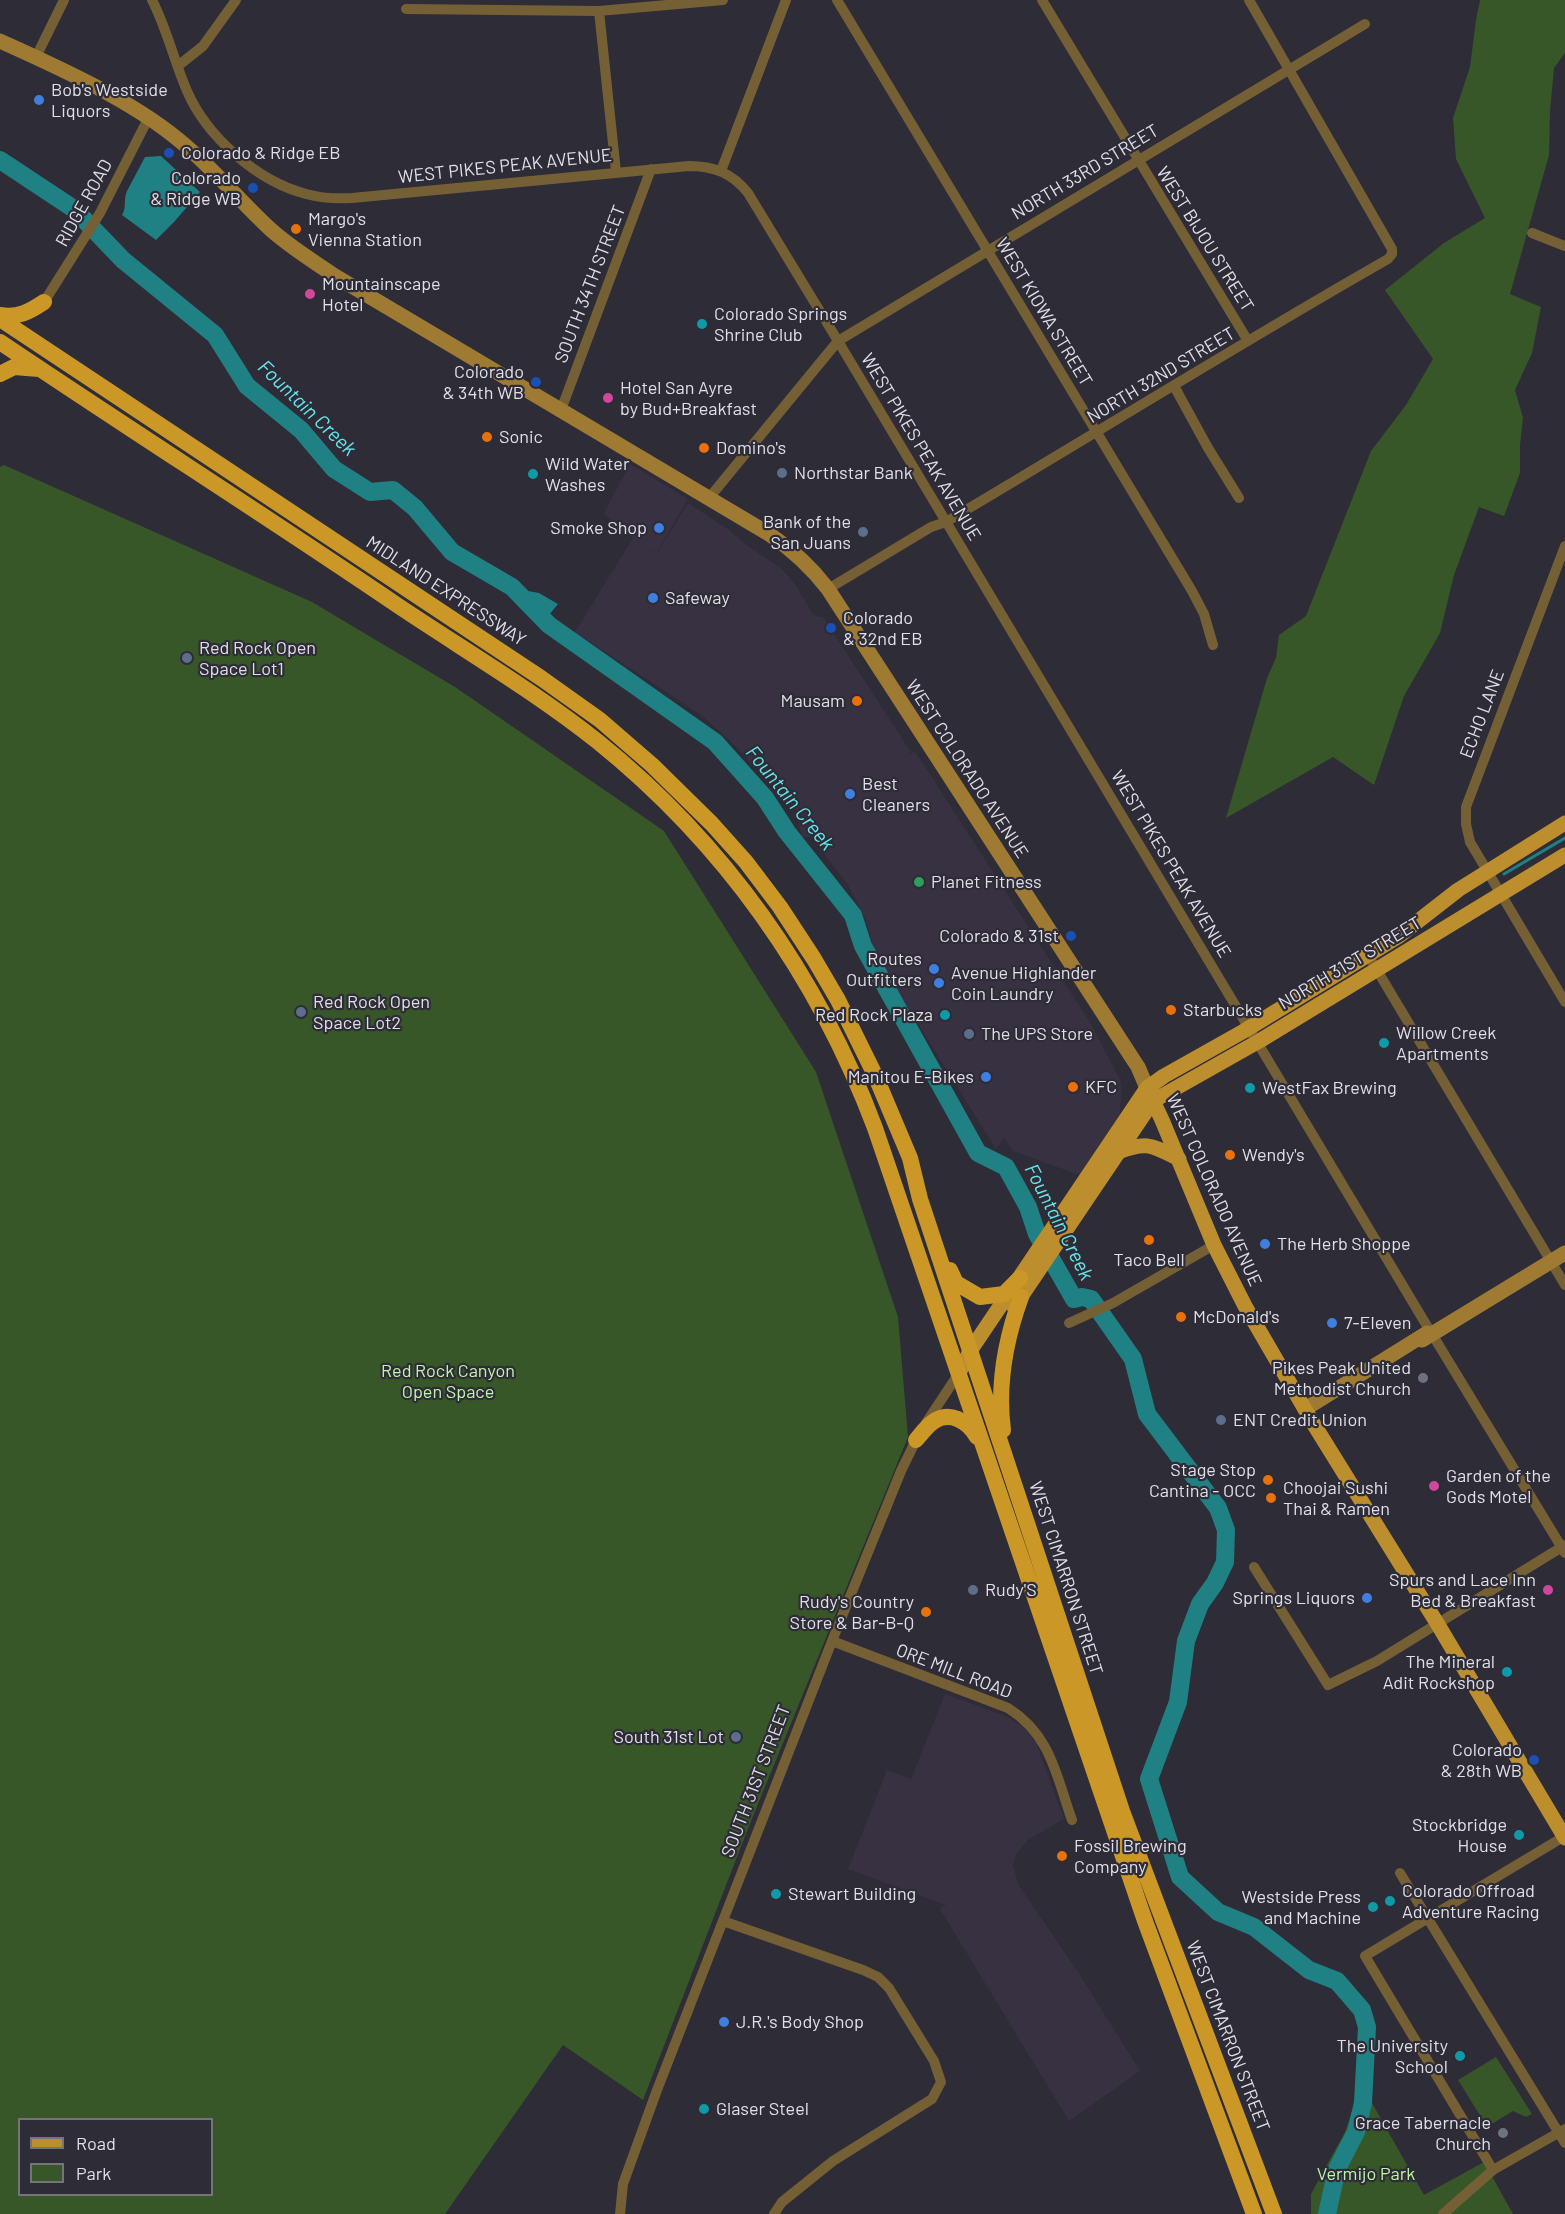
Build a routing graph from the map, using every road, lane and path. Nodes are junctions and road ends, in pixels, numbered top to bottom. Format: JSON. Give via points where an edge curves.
{"nodes":[{"id":1,"x":64,"y":0,"type":"edge"},
{"id":2,"x":152,"y":0,"type":"edge"},
{"id":3,"x":236,"y":0,"type":"edge"},
{"id":4,"x":609,"y":0,"type":"edge"},
{"id":5,"x":723,"y":0,"type":"edge"},
{"id":6,"x":786,"y":0,"type":"edge"},
{"id":7,"x":837,"y":0,"type":"edge"},
{"id":8,"x":1042,"y":0,"type":"edge"},
{"id":9,"x":1249,"y":0,"type":"edge"},
{"id":10,"x":406,"y":9,"type":"dead end"},
{"id":11,"x":602,"y":11,"type":"junction"},
{"id":12,"x":1365,"y":24,"type":"dead end"},
{"id":13,"x":0,"y":41,"type":"edge"},
{"id":14,"x":36,"y":57,"type":"junction"},
{"id":15,"x":178,"y":66,"type":"junction"},
{"id":16,"x":1288,"y":69,"type":"junction"},
{"id":17,"x":149,"y":117,"type":"junction"},
{"id":18,"x":1137,"y":160,"type":"junction"},
{"id":19,"x":651,"y":169,"type":"junction"},
{"id":20,"x":721,"y":171,"type":"junction"},
{"id":21,"x":615,"y":172,"type":"junction"},
{"id":22,"x":1532,"y":233,"type":"dead end"},
{"id":23,"x":1565,"y":246,"type":"edge"},
{"id":24,"x":987,"y":250,"type":"junction"},
{"id":25,"x":44,"y":302,"type":"junction"},
{"id":26,"x":0,"y":317,"type":"edge"},
{"id":27,"x":27,"y":335,"type":"junction"},
{"id":28,"x":838,"y":341,"type":"junction"},
{"id":29,"x":1248,"y":341,"type":"junction"},
{"id":30,"x":2,"y":344,"type":"edge"},
{"id":31,"x":50,"y":353,"type":"junction"},
{"id":32,"x":42,"y":369,"type":"junction"},
{"id":33,"x":0,"y":374,"type":"edge"},
{"id":34,"x":1174,"y":386,"type":"junction"},
{"id":35,"x":561,"y":410,"type":"junction"},
{"id":36,"x":1096,"y":433,"type":"junction"},
{"id":37,"x":710,"y":498,"type":"junction"},
{"id":38,"x":1239,"y":498,"type":"dead end"},
{"id":39,"x":946,"y":522,"type":"junction"},
{"id":40,"x":1565,"y":546,"type":"edge"},
{"id":41,"x":1562,"y":560,"type":"edge"},
{"id":42,"x":828,"y":590,"type":"junction"},
{"id":43,"x":1213,"y":645,"type":"dead end"},
{"id":44,"x":1565,"y":823,"type":"edge"},
{"id":45,"x":1565,"y":855,"type":"edge"},
{"id":46,"x":1486,"y":870,"type":"junction"},
{"id":47,"x":1499,"y":894,"type":"junction"},
{"id":48,"x":1368,"y":955,"type":"junction"},
{"id":49,"x":814,"y":959,"type":"joint"},
{"id":50,"x":798,"y":970,"type":"joint"},
{"id":51,"x":1377,"y":970,"type":"junction"},
{"id":52,"x":1565,"y":1002,"type":"edge"},
{"id":53,"x":1249,"y":1027,"type":"junction"},
{"id":54,"x":1258,"y":1042,"type":"junction"},
{"id":55,"x":1150,"y":1095,"type":"junction"},
{"id":56,"x":1118,"y":1152,"type":"junction"},
{"id":57,"x":1179,"y":1159,"type":"junction"},
{"id":58,"x":920,"y":1199,"type":"junction"},
{"id":59,"x":1058,"y":1231,"type":"junction"},
{"id":60,"x":1214,"y":1245,"type":"junction"},
{"id":61,"x":1565,"y":1253,"type":"edge"},
{"id":62,"x":1551,"y":1262,"type":"junction"},
{"id":63,"x":1035,"y":1266,"type":"junction"},
{"id":64,"x":1020,"y":1278,"type":"junction"},
{"id":65,"x":1565,"y":1285,"type":"edge"},
{"id":66,"x":1021,"y":1297,"type":"junction"},
{"id":67,"x":1069,"y":1323,"type":"dead end"},
{"id":68,"x":1427,"y":1335,"type":"junction"},
{"id":69,"x":972,"y":1357,"type":"junction"},
{"id":70,"x":959,"y":1373,"type":"junction"},
{"id":71,"x":1305,"y":1409,"type":"junction"},
{"id":72,"x":916,"y":1440,"type":"junction"},
{"id":73,"x":984,"y":1450,"type":"junction"},
{"id":74,"x":1008,"y":1464,"type":"junction"},
{"id":75,"x":1564,"y":1548,"type":"edge"},
{"id":76,"x":1254,"y":1567,"type":"dead end"},
{"id":77,"x":1437,"y":1623,"type":"junction"},
{"id":78,"x":832,"y":1641,"type":"junction"},
{"id":79,"x":1072,"y":1820,"type":"dead end"},
{"id":80,"x":1565,"y":1837,"type":"edge"},
{"id":81,"x":1400,"y":1873,"type":"dead end"},
{"id":82,"x":1428,"y":1917,"type":"junction"},
{"id":83,"x":723,"y":1921,"type":"junction"},
{"id":84,"x":1562,"y":2131,"type":"edge"},
{"id":85,"x":1565,"y":2143,"type":"edge"},
{"id":86,"x":1493,"y":2170,"type":"junction"},
{"id":87,"x":620,"y":2214,"type":"edge"},
{"id":88,"x":774,"y":2214,"type":"edge"},
{"id":89,"x":1254,"y":2214,"type":"edge"},
{"id":90,"x":1274,"y":2214,"type":"edge"},
{"id":91,"x":1443,"y":2214,"type":"edge"}],
"edges":[{"from":1,"to":14,"type":"street"},
{"from":2,"to":15,"type":"street","name":"WEST PIKES PEAK AVENUE"},
{"from":3,"to":15,"type":"street","via":[[203,46]]},
{"from":4,"to":11,"type":"street"},
{"from":5,"to":11,"type":"street"},
{"from":6,"to":20,"type":"street"},
{"from":7,"to":24,"type":"street","name":"WEST KIOWA STREET"},
{"from":8,"to":18,"type":"street","name":"WEST BIJOU STREET"},
{"from":9,"to":16,"type":"street"},
{"from":10,"to":11,"type":"street"},
{"from":11,"to":21,"type":"street"},
{"from":12,"to":16,"type":"street","name":"NORTH 33RD STREET"},
{"from":13,"to":14,"type":"main road","name":"WEST COLORADO AVENUE"},
{"from":14,"to":17,"type":"main road","name":"WEST COLORADO AVENUE"},
{"from":15,"to":21,"type":"street","name":"WEST PIKES PEAK AVENUE","via":[[187,92],[215,135],[263,175],[304,194],[352,198]]},
{"from":16,"to":18,"type":"street","name":"NORTH 33RD STREET"},
{"from":16,"to":29,"type":"street","name":"NORTH 32ND STREET","via":[[1392,254]]},
{"from":17,"to":25,"type":"street","name":"RIDGE ROAD","via":[[100,213]]},
{"from":17,"to":35,"type":"main road","name":"WEST COLORADO AVENUE","via":[[202,160],[268,227],[300,252]]},
{"from":18,"to":24,"type":"street","name":"NORTH 33RD STREET"},
{"from":18,"to":29,"type":"street","name":"WEST BIJOU STREET"},
{"from":19,"to":20,"type":"street","name":"WEST PIKES PEAK AVENUE","via":[[695,166]]},
{"from":19,"to":21,"type":"street","name":"WEST PIKES PEAK AVENUE"},
{"from":19,"to":35,"type":"street","name":"SOUTH 34TH STREET"},
{"from":20,"to":28,"type":"street","name":"WEST PIKES PEAK AVENUE","via":[[736,179],[748,193]]},
{"from":22,"to":23,"type":"street"},
{"from":24,"to":28,"type":"street","name":"NORTH 33RD STREET"},
{"from":24,"to":36,"type":"street","name":"WEST KIOWA STREET"},
{"from":25,"to":26,"type":"highway","via":[[20,315]]},
{"from":25,"to":27,"type":"highway"},
{"from":26,"to":27,"type":"highway","name":"MIDLAND EXPRESSWAY"},
{"from":27,"to":30,"type":"highway"},
{"from":27,"to":31,"type":"highway","name":"MIDLAND EXPRESSWAY"},
{"from":28,"to":37,"type":"street","name":"NORTH 33RD STREET"},
{"from":28,"to":39,"type":"street","name":"WEST PIKES PEAK AVENUE"},
{"from":29,"to":34,"type":"street","name":"NORTH 32ND STREET"},
{"from":30,"to":31,"type":"highway"},
{"from":30,"to":32,"type":"highway","name":"MIDLAND EXPRESSWAY"},
{"from":31,"to":49,"type":"highway","name":"MIDLAND EXPRESSWAY","via":[[600,720],[652,765],[730,843]]},
{"from":32,"to":33,"type":"highway","via":[[14,367]]},
{"from":32,"to":50,"type":"highway","name":"MIDLAND EXPRESSWAY","via":[[527,691],[599,743],[656,793],[711,850],[766,919]]},
{"from":34,"to":36,"type":"street","name":"NORTH 32ND STREET"},
{"from":34,"to":38,"type":"street"},
{"from":35,"to":37,"type":"main road","name":"WEST COLORADO AVENUE"},
{"from":36,"to":39,"type":"street","name":"NORTH 32ND STREET"},
{"from":36,"to":43,"type":"street","name":"WEST KIOWA STREET","via":[[1192,591]]},
{"from":37,"to":42,"type":"main road","name":"WEST COLORADO AVENUE","via":[[785,544],[811,567]]},
{"from":39,"to":42,"type":"street","name":"NORTH 32ND STREET","via":[[931,527]]},
{"from":39,"to":53,"type":"street","name":"WEST PIKES PEAK AVENUE"},
{"from":40,"to":41,"type":"street","name":"ECHO LANE"},
{"from":41,"to":46,"type":"street","name":"ECHO LANE","via":[[1466,807],[1470,842]]},
{"from":42,"to":55,"type":"main road","name":"WEST COLORADO AVENUE","via":[[1138,1067]]},
{"from":44,"to":46,"type":"main road","name":"NORTH 31ST STREET"},
{"from":45,"to":47,"type":"main road","name":"NORTH 31ST STREET"},
{"from":46,"to":47,"type":"street","name":"ECHO LANE"},
{"from":46,"to":48,"type":"main road","name":"NORTH 31ST STREET"},
{"from":47,"to":51,"type":"main road","name":"NORTH 31ST STREET"},
{"from":47,"to":52,"type":"street"},
{"from":48,"to":51,"type":"street"},
{"from":48,"to":53,"type":"main road","name":"NORTH 31ST STREET"},
{"from":49,"to":58,"type":"highway","name":"WEST CIMARRON STREET","via":[[875,1075],[910,1158]]},
{"from":50,"to":70,"type":"highway","name":"WEST CIMARRON STREET","via":[[863,1095]]},
{"from":51,"to":54,"type":"main road","name":"NORTH 31ST STREET"},
{"from":51,"to":62,"type":"street"},
{"from":53,"to":54,"type":"street","name":"WEST PIKES PEAK AVENUE"},
{"from":53,"to":55,"type":"main road","name":"SOUTH 31ST STREET","via":[[1164,1076]]},
{"from":54,"to":55,"type":"main road","name":"NORTH 31ST STREET"},
{"from":54,"to":68,"type":"street","name":"WEST PIKES PEAK AVENUE"},
{"from":55,"to":56,"type":"main road","name":"SOUTH 31ST STREET"},
{"from":55,"to":57,"type":"main road","name":"WEST COLORADO AVENUE"},
{"from":55,"to":59,"type":"main road","name":"SOUTH 31ST STREET"},
{"from":56,"to":57,"type":"main road","via":[[1138,1145],[1154,1147]]},
{"from":56,"to":59,"type":"main road","name":"SOUTH 31ST STREET"},
{"from":57,"to":60,"type":"main road","name":"WEST COLORADO AVENUE"},
{"from":58,"to":64,"type":"highway","via":[[956,1283],[980,1298],[1004,1294]]},
{"from":58,"to":69,"type":"highway","name":"WEST CIMARRON STREET"},
{"from":59,"to":63,"type":"main road","name":"SOUTH 31ST STREET"},
{"from":60,"to":67,"type":"street"},
{"from":60,"to":71,"type":"main road","name":"WEST COLORADO AVENUE"},
{"from":61,"to":62,"type":"main road"},
{"from":62,"to":65,"type":"street"},
{"from":62,"to":68,"type":"main road"},
{"from":63,"to":64,"type":"main road","name":"SOUTH 31ST STREET"},
{"from":63,"to":66,"type":"main road","name":"SOUTH 31ST STREET"},
{"from":64,"to":69,"type":"main road","name":"SOUTH 31ST STREET"},
{"from":66,"to":69,"type":"main road","name":"SOUTH 31ST STREET"},
{"from":66,"to":74,"type":"highway","via":[[1002,1368],[1001,1405]]},
{"from":68,"to":71,"type":"main road"},
{"from":68,"to":75,"type":"street","name":"WEST PIKES PEAK AVENUE"},
{"from":69,"to":70,"type":"main road","name":"SOUTH 31ST STREET"},
{"from":69,"to":74,"type":"highway","name":"WEST CIMARRON STREET"},
{"from":70,"to":72,"type":"street","name":"SOUTH 31ST STREET"},
{"from":70,"to":73,"type":"highway","name":"WEST CIMARRON STREET"},
{"from":71,"to":77,"type":"main road","name":"WEST COLORADO AVENUE"},
{"from":72,"to":73,"type":"highway","via":[[932,1422],[947,1416],[967,1425]]},
{"from":72,"to":78,"type":"street","name":"SOUTH 31ST STREET"},
{"from":73,"to":89,"type":"highway","name":"WEST CIMARRON STREET","via":[[1145,1921]]},
{"from":74,"to":90,"type":"highway","name":"WEST CIMARRON STREET","via":[[1122,1811]]},
{"from":75,"to":77,"type":"street"},
{"from":76,"to":77,"type":"street","via":[[1328,1685],[1377,1661]]},
{"from":77,"to":80,"type":"main road","name":"WEST COLORADO AVENUE"},
{"from":78,"to":79,"type":"street","name":"ORE MILL ROAD","via":[[1020,1716],[1042,1739]]},
{"from":78,"to":83,"type":"street","name":"SOUTH 31ST STREET"},
{"from":80,"to":82,"type":"street"},
{"from":81,"to":82,"type":"street"},
{"from":82,"to":84,"type":"street"},
{"from":82,"to":86,"type":"street","via":[[1365,1956]]},
{"from":83,"to":87,"type":"street","name":"SOUTH 31ST STREET","via":[[623,2184]]},
{"from":83,"to":88,"type":"street","via":[[878,1977],[889,1988],[934,2061],[941,2082],[932,2099],[833,2162],[782,2202]]},
{"from":84,"to":85,"type":"street"},
{"from":84,"to":86,"type":"street"},
{"from":86,"to":91,"type":"street"}]}
